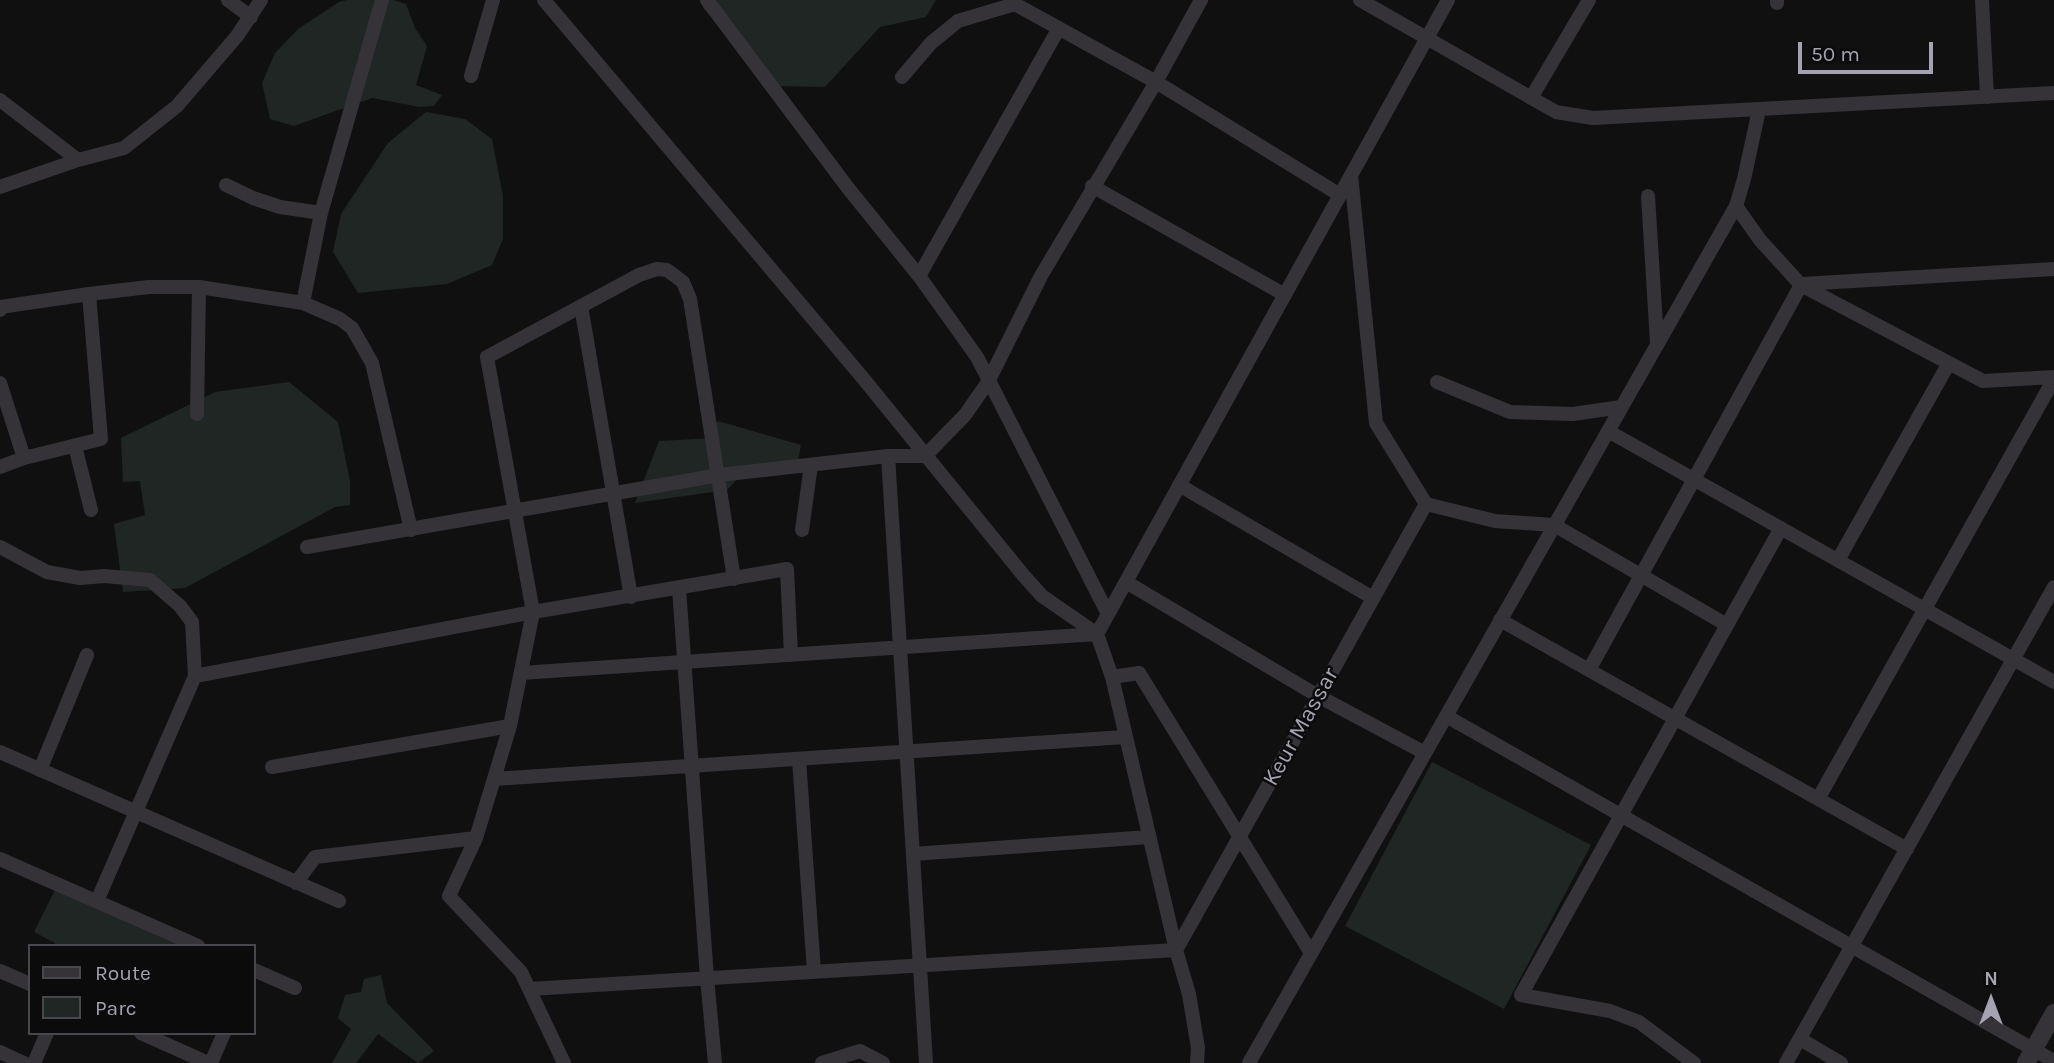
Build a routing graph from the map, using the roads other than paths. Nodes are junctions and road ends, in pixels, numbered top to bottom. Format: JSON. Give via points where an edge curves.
{"nodes":[{"id":1,"x":228,"y":0,"type":"edge"},
{"id":2,"x":261,"y":0,"type":"edge"},
{"id":3,"x":382,"y":0,"type":"edge"},
{"id":4,"x":493,"y":0,"type":"edge"},
{"id":5,"x":544,"y":0,"type":"edge"},
{"id":6,"x":707,"y":0,"type":"edge"},
{"id":7,"x":1201,"y":0,"type":"edge"},
{"id":8,"x":1360,"y":0,"type":"edge"},
{"id":9,"x":1448,"y":0,"type":"edge"},
{"id":10,"x":1588,"y":0,"type":"edge"},
{"id":11,"x":1982,"y":0,"type":"edge"},
{"id":12,"x":251,"y":17,"type":"junction"},
{"id":13,"x":1059,"y":28,"type":"junction"},
{"id":14,"x":1427,"y":38,"type":"junction"},
{"id":15,"x":471,"y":76,"type":"dead end"},
{"id":16,"x":902,"y":77,"type":"dead end"},
{"id":17,"x":1156,"y":82,"type":"junction"},
{"id":18,"x":2054,"y":93,"type":"edge"},
{"id":19,"x":1531,"y":97,"type":"junction"},
{"id":20,"x":1987,"y":97,"type":"junction"},
{"id":21,"x":0,"y":100,"type":"edge"},
{"id":22,"x":1759,"y":110,"type":"junction"},
{"id":23,"x":78,"y":160,"type":"junction"},
{"id":24,"x":1351,"y":175,"type":"junction"},
{"id":25,"x":226,"y":185,"type":"dead end"},
{"id":26,"x":1092,"y":186,"type":"junction"},
{"id":27,"x":0,"y":187,"type":"edge"},
{"id":28,"x":1340,"y":195,"type":"junction"},
{"id":29,"x":1648,"y":196,"type":"dead end"},
{"id":30,"x":1736,"y":205,"type":"junction"},
{"id":31,"x":321,"y":213,"type":"junction"},
{"id":32,"x":2054,"y":269,"type":"edge"},
{"id":33,"x":919,"y":276,"type":"junction"},
{"id":34,"x":1801,"y":285,"type":"junction"},
{"id":35,"x":199,"y":287,"type":"junction"},
{"id":36,"x":89,"y":294,"type":"junction"},
{"id":37,"x":1285,"y":295,"type":"junction"},
{"id":38,"x":303,"y":303,"type":"junction"},
{"id":39,"x":581,"y":306,"type":"junction"},
{"id":40,"x":0,"y":310,"type":"edge"},
{"id":41,"x":1657,"y":343,"type":"junction"},
{"id":42,"x":1949,"y":363,"type":"junction"},
{"id":43,"x":2054,"y":378,"type":"edge"},
{"id":44,"x":988,"y":382,"type":"junction"},
{"id":45,"x":1437,"y":382,"type":"dead end"},
{"id":46,"x":0,"y":383,"type":"edge"},
{"id":47,"x":1621,"y":407,"type":"junction"},
{"id":48,"x":197,"y":414,"type":"dead end"},
{"id":49,"x":1608,"y":431,"type":"junction"},
{"id":50,"x":75,"y":446,"type":"junction"},
{"id":51,"x":888,"y":456,"type":"junction"},
{"id":52,"x":925,"y":456,"type":"junction"},
{"id":53,"x":24,"y":458,"type":"junction"},
{"id":54,"x":811,"y":465,"type":"junction"},
{"id":55,"x":0,"y":467,"type":"edge"},
{"id":56,"x":719,"y":475,"type":"junction"},
{"id":57,"x":1694,"y":479,"type":"junction"},
{"id":58,"x":1179,"y":485,"type":"junction"},
{"id":59,"x":613,"y":494,"type":"junction"},
{"id":60,"x":1426,"y":504,"type":"junction"},
{"id":61,"x":91,"y":510,"type":"dead end"},
{"id":62,"x":515,"y":511,"type":"junction"},
{"id":63,"x":1554,"y":525,"type":"junction"},
{"id":64,"x":1780,"y":528,"type":"junction"},
{"id":65,"x":411,"y":530,"type":"junction"},
{"id":66,"x":802,"y":530,"type":"dead end"},
{"id":67,"x":0,"y":547,"type":"edge"},
{"id":68,"x":307,"y":547,"type":"dead end"},
{"id":69,"x":1838,"y":560,"type":"junction"},
{"id":70,"x":1642,"y":575,"type":"junction"},
{"id":71,"x":734,"y":579,"type":"junction"},
{"id":72,"x":1126,"y":582,"type":"junction"},
{"id":73,"x":2054,"y":587,"type":"edge"},
{"id":74,"x":679,"y":588,"type":"junction"},
{"id":75,"x":631,"y":597,"type":"junction"},
{"id":76,"x":1373,"y":598,"type":"junction"},
{"id":77,"x":1925,"y":609,"type":"junction"},
{"id":78,"x":533,"y":612,"type":"junction"},
{"id":79,"x":1108,"y":614,"type":"junction"},
{"id":80,"x":1500,"y":620,"type":"junction"},
{"id":81,"x":1727,"y":625,"type":"junction"},
{"id":82,"x":1097,"y":634,"type":"junction"},
{"id":83,"x":900,"y":648,"type":"junction"},
{"id":84,"x":87,"y":655,"type":"dead end"},
{"id":85,"x":791,"y":655,"type":"junction"},
{"id":86,"x":2014,"y":659,"type":"junction"},
{"id":87,"x":684,"y":663,"type":"junction"},
{"id":88,"x":1589,"y":670,"type":"junction"},
{"id":89,"x":521,"y":673,"type":"junction"},
{"id":90,"x":195,"y":676,"type":"junction"},
{"id":91,"x":1112,"y":677,"type":"junction"},
{"id":92,"x":2054,"y":682,"type":"edge"},
{"id":93,"x":1318,"y":696,"type":"junction"},
{"id":94,"x":1446,"y":716,"type":"junction"},
{"id":95,"x":1675,"y":718,"type":"junction"},
{"id":96,"x":510,"y":726,"type":"junction"},
{"id":97,"x":1125,"y":737,"type":"junction"},
{"id":98,"x":0,"y":752,"type":"edge"},
{"id":99,"x":906,"y":752,"type":"junction"},
{"id":100,"x":1425,"y":752,"type":"junction"},
{"id":101,"x":799,"y":760,"type":"junction"},
{"id":102,"x":272,"y":767,"type":"dead end"},
{"id":103,"x":691,"y":767,"type":"junction"},
{"id":104,"x":40,"y":770,"type":"junction"},
{"id":105,"x":494,"y":779,"type":"junction"},
{"id":106,"x":1818,"y":799,"type":"junction"},
{"id":107,"x":136,"y":812,"type":"junction"},
{"id":108,"x":1621,"y":816,"type":"junction"},
{"id":109,"x":1240,"y":836,"type":"junction"},
{"id":110,"x":1149,"y":837,"type":"junction"},
{"id":111,"x":476,"y":838,"type":"junction"},
{"id":112,"x":1907,"y":849,"type":"junction"},
{"id":113,"x":913,"y":854,"type":"junction"},
{"id":114,"x":0,"y":859,"type":"edge"},
{"id":115,"x":296,"y":883,"type":"junction"},
{"id":116,"x":97,"y":901,"type":"junction"},
{"id":117,"x":339,"y":901,"type":"dead end"},
{"id":118,"x":194,"y":944,"type":"edge"},
{"id":119,"x":1852,"y":946,"type":"junction"},
{"id":120,"x":1176,"y":950,"type":"junction"},
{"id":121,"x":1311,"y":953,"type":"junction"},
{"id":122,"x":920,"y":965,"type":"junction"},
{"id":123,"x":0,"y":971,"type":"edge"},
{"id":124,"x":256,"y":971,"type":"edge"},
{"id":125,"x":814,"y":972,"type":"junction"},
{"id":126,"x":707,"y":978,"type":"junction"},
{"id":127,"x":28,"y":983,"type":"edge"},
{"id":128,"x":295,"y":988,"type":"dead end"},
{"id":129,"x":529,"y":989,"type":"junction"},
{"id":130,"x":2054,"y":1013,"type":"edge"},
{"id":131,"x":46,"y":1035,"type":"edge"},
{"id":132,"x":146,"y":1035,"type":"edge"},
{"id":133,"x":223,"y":1035,"type":"edge"},
{"id":134,"x":1800,"y":1039,"type":"junction"},
{"id":135,"x":0,"y":1052,"type":"edge"},
{"id":136,"x":2030,"y":1056,"type":"edge"},
{"id":137,"x":857,"y":1057,"type":"edge"},
{"id":138,"x":2054,"y":1061,"type":"edge"},
{"id":139,"x":24,"y":1063,"type":"edge"},
{"id":140,"x":34,"y":1063,"type":"edge"},
{"id":141,"x":209,"y":1063,"type":"edge"},
{"id":142,"x":564,"y":1063,"type":"edge"},
{"id":143,"x":715,"y":1063,"type":"edge"},
{"id":144,"x":822,"y":1063,"type":"edge"},
{"id":145,"x":883,"y":1063,"type":"edge"},
{"id":146,"x":926,"y":1063,"type":"edge"},
{"id":147,"x":1197,"y":1063,"type":"edge"},
{"id":148,"x":1249,"y":1063,"type":"edge"},
{"id":149,"x":1694,"y":1063,"type":"edge"},
{"id":150,"x":1786,"y":1063,"type":"edge"},
{"id":151,"x":1842,"y":1063,"type":"edge"}],
"edges":[{"from":1,"to":12,"type":"street"},
{"from":2,"to":12,"type":"street"},
{"from":3,"to":31,"type":"street"},
{"from":4,"to":15,"type":"street"},
{"from":5,"to":52,"type":"street"},
{"from":6,"to":33,"type":"street"},
{"from":7,"to":17,"type":"street"},
{"from":8,"to":14,"type":"street"},
{"from":9,"to":14,"type":"street"},
{"from":10,"to":19,"type":"street"},
{"from":11,"to":20,"type":"street"},
{"from":12,"to":23,"type":"street","via":[[177,106],[124,148]]},
{"from":13,"to":16,"type":"street","via":[[1014,4],[958,22],[931,43]]},
{"from":13,"to":17,"type":"street"},
{"from":13,"to":33,"type":"street"},
{"from":14,"to":19,"type":"street"},
{"from":14,"to":24,"type":"street"},
{"from":17,"to":26,"type":"street"},
{"from":17,"to":28,"type":"street"},
{"from":18,"to":20,"type":"street"},
{"from":19,"to":22,"type":"street","via":[[1556,111],[1593,118]]},
{"from":20,"to":22,"type":"street"},
{"from":21,"to":23,"type":"street"},
{"from":22,"to":30,"type":"street"},
{"from":23,"to":27,"type":"street"},
{"from":24,"to":28,"type":"street"},
{"from":24,"to":60,"type":"street","via":[[1376,423]]},
{"from":25,"to":31,"type":"street","via":[[281,207]]},
{"from":26,"to":37,"type":"street"},
{"from":26,"to":44,"type":"street"},
{"from":28,"to":37,"type":"street"},
{"from":29,"to":41,"type":"street"},
{"from":30,"to":34,"type":"street"},
{"from":30,"to":41,"type":"street"},
{"from":31,"to":38,"type":"street"},
{"from":32,"to":34,"type":"street"},
{"from":33,"to":44,"type":"street","via":[[977,357]]},
{"from":34,"to":42,"type":"street"},
{"from":34,"to":57,"type":"street"},
{"from":35,"to":36,"type":"street"},
{"from":35,"to":38,"type":"street"},
{"from":35,"to":48,"type":"street"},
{"from":36,"to":40,"type":"street"},
{"from":36,"to":50,"type":"street","via":[[101,439]]},
{"from":37,"to":58,"type":"street"},
{"from":38,"to":65,"type":"street","via":[[352,328],[372,363]]},
{"from":39,"to":56,"type":"street","via":[[657,269],[667,270],[683,282],[690,299]]},
{"from":39,"to":59,"type":"street"},
{"from":39,"to":62,"type":"street","via":[[487,357]]},
{"from":41,"to":47,"type":"street"},
{"from":42,"to":43,"type":"street","via":[[1983,381]]},
{"from":42,"to":69,"type":"street"},
{"from":43,"to":77,"type":"street"},
{"from":44,"to":52,"type":"street","via":[[965,415]]},
{"from":44,"to":79,"type":"street"},
{"from":45,"to":47,"type":"street","via":[[1510,412],[1573,414]]},
{"from":46,"to":53,"type":"street"},
{"from":47,"to":49,"type":"street"},
{"from":49,"to":57,"type":"street"},
{"from":49,"to":63,"type":"street"},
{"from":50,"to":53,"type":"street"},
{"from":50,"to":61,"type":"street"},
{"from":51,"to":52,"type":"street"},
{"from":51,"to":54,"type":"street"},
{"from":51,"to":83,"type":"street"},
{"from":52,"to":82,"type":"street","via":[[1042,596]]},
{"from":53,"to":55,"type":"street"},
{"from":54,"to":56,"type":"street"},
{"from":54,"to":66,"type":"street"},
{"from":56,"to":59,"type":"street"},
{"from":56,"to":71,"type":"street"},
{"from":57,"to":64,"type":"street"},
{"from":57,"to":70,"type":"street"},
{"from":58,"to":72,"type":"street"},
{"from":58,"to":76,"type":"street"},
{"from":59,"to":62,"type":"street"},
{"from":59,"to":75,"type":"street"},
{"from":60,"to":63,"type":"street","via":[[1495,521]]},
{"from":60,"to":76,"type":"street","name":"Keur Massar"},
{"from":62,"to":65,"type":"street"},
{"from":62,"to":78,"type":"street"},
{"from":63,"to":70,"type":"street"},
{"from":63,"to":80,"type":"street"},
{"from":64,"to":69,"type":"street"},
{"from":64,"to":81,"type":"street"},
{"from":65,"to":68,"type":"street"},
{"from":67,"to":90,"type":"street","via":[[47,572],[150,580],[192,622]]},
{"from":69,"to":77,"type":"street"},
{"from":70,"to":81,"type":"street"},
{"from":70,"to":88,"type":"street"},
{"from":71,"to":74,"type":"street"},
{"from":71,"to":85,"type":"street","via":[[787,569]]},
{"from":72,"to":79,"type":"street"},
{"from":72,"to":93,"type":"street"},
{"from":73,"to":86,"type":"street"},
{"from":74,"to":75,"type":"street"},
{"from":74,"to":87,"type":"street"},
{"from":75,"to":78,"type":"street"},
{"from":76,"to":93,"type":"street","name":"Keur Massar"},
{"from":77,"to":86,"type":"street"},
{"from":77,"to":106,"type":"street"},
{"from":78,"to":89,"type":"street"},
{"from":78,"to":90,"type":"street"},
{"from":79,"to":82,"type":"street"},
{"from":80,"to":88,"type":"street"},
{"from":80,"to":94,"type":"street"},
{"from":81,"to":95,"type":"street"},
{"from":82,"to":83,"type":"street"},
{"from":82,"to":91,"type":"street"},
{"from":83,"to":85,"type":"street"},
{"from":83,"to":99,"type":"street"},
{"from":84,"to":104,"type":"street"},
{"from":85,"to":87,"type":"street"},
{"from":86,"to":92,"type":"street"},
{"from":86,"to":112,"type":"street"},
{"from":87,"to":89,"type":"street"},
{"from":87,"to":103,"type":"street"},
{"from":88,"to":95,"type":"street"},
{"from":89,"to":96,"type":"street"},
{"from":90,"to":107,"type":"street"},
{"from":91,"to":97,"type":"street"},
{"from":91,"to":109,"type":"street","via":[[1139,673]]},
{"from":93,"to":100,"type":"street"},
{"from":93,"to":109,"type":"street","name":"Keur Massar"},
{"from":94,"to":100,"type":"street"},
{"from":94,"to":108,"type":"street"},
{"from":95,"to":106,"type":"street"},
{"from":95,"to":108,"type":"street"},
{"from":96,"to":102,"type":"street"},
{"from":96,"to":105,"type":"street"},
{"from":97,"to":99,"type":"street"},
{"from":97,"to":110,"type":"street"},
{"from":98,"to":104,"type":"street"},
{"from":99,"to":101,"type":"street"},
{"from":99,"to":113,"type":"street"},
{"from":100,"to":121,"type":"street"},
{"from":101,"to":103,"type":"street"},
{"from":101,"to":125,"type":"street"},
{"from":103,"to":105,"type":"street"},
{"from":103,"to":126,"type":"street"},
{"from":104,"to":107,"type":"street"},
{"from":105,"to":111,"type":"street"},
{"from":106,"to":112,"type":"street"},
{"from":107,"to":115,"type":"street"},
{"from":107,"to":116,"type":"street"},
{"from":108,"to":119,"type":"street"},
{"from":108,"to":149,"type":"street","via":[[1521,995],[1610,1011],[1639,1022]]},
{"from":109,"to":120,"type":"street","name":"Keur Massar"},
{"from":109,"to":121,"type":"street"},
{"from":110,"to":113,"type":"street"},
{"from":110,"to":120,"type":"street"},
{"from":111,"to":115,"type":"street","via":[[315,857]]},
{"from":111,"to":129,"type":"street","via":[[449,896],[521,972]]},
{"from":112,"to":119,"type":"street"},
{"from":113,"to":122,"type":"street"},
{"from":114,"to":116,"type":"street"},
{"from":115,"to":117,"type":"street"},
{"from":116,"to":118,"type":"street"},
{"from":119,"to":134,"type":"street"},
{"from":119,"to":136,"type":"street"},
{"from":120,"to":122,"type":"street"},
{"from":120,"to":147,"type":"street","via":[[1189,994]]},
{"from":121,"to":148,"type":"street"},
{"from":122,"to":125,"type":"street"},
{"from":122,"to":146,"type":"street"},
{"from":123,"to":127,"type":"street"},
{"from":124,"to":128,"type":"street"},
{"from":125,"to":126,"type":"street"},
{"from":126,"to":129,"type":"street"},
{"from":126,"to":143,"type":"street"},
{"from":129,"to":142,"type":"street"},
{"from":130,"to":136,"type":"street"},
{"from":131,"to":140,"type":"street"},
{"from":132,"to":141,"type":"street"},
{"from":133,"to":141,"type":"street"},
{"from":134,"to":150,"type":"street"},
{"from":134,"to":151,"type":"street"},
{"from":135,"to":139,"type":"street"},
{"from":136,"to":138,"type":"street"},
{"from":137,"to":144,"type":"street"},
{"from":137,"to":145,"type":"street"}]}
